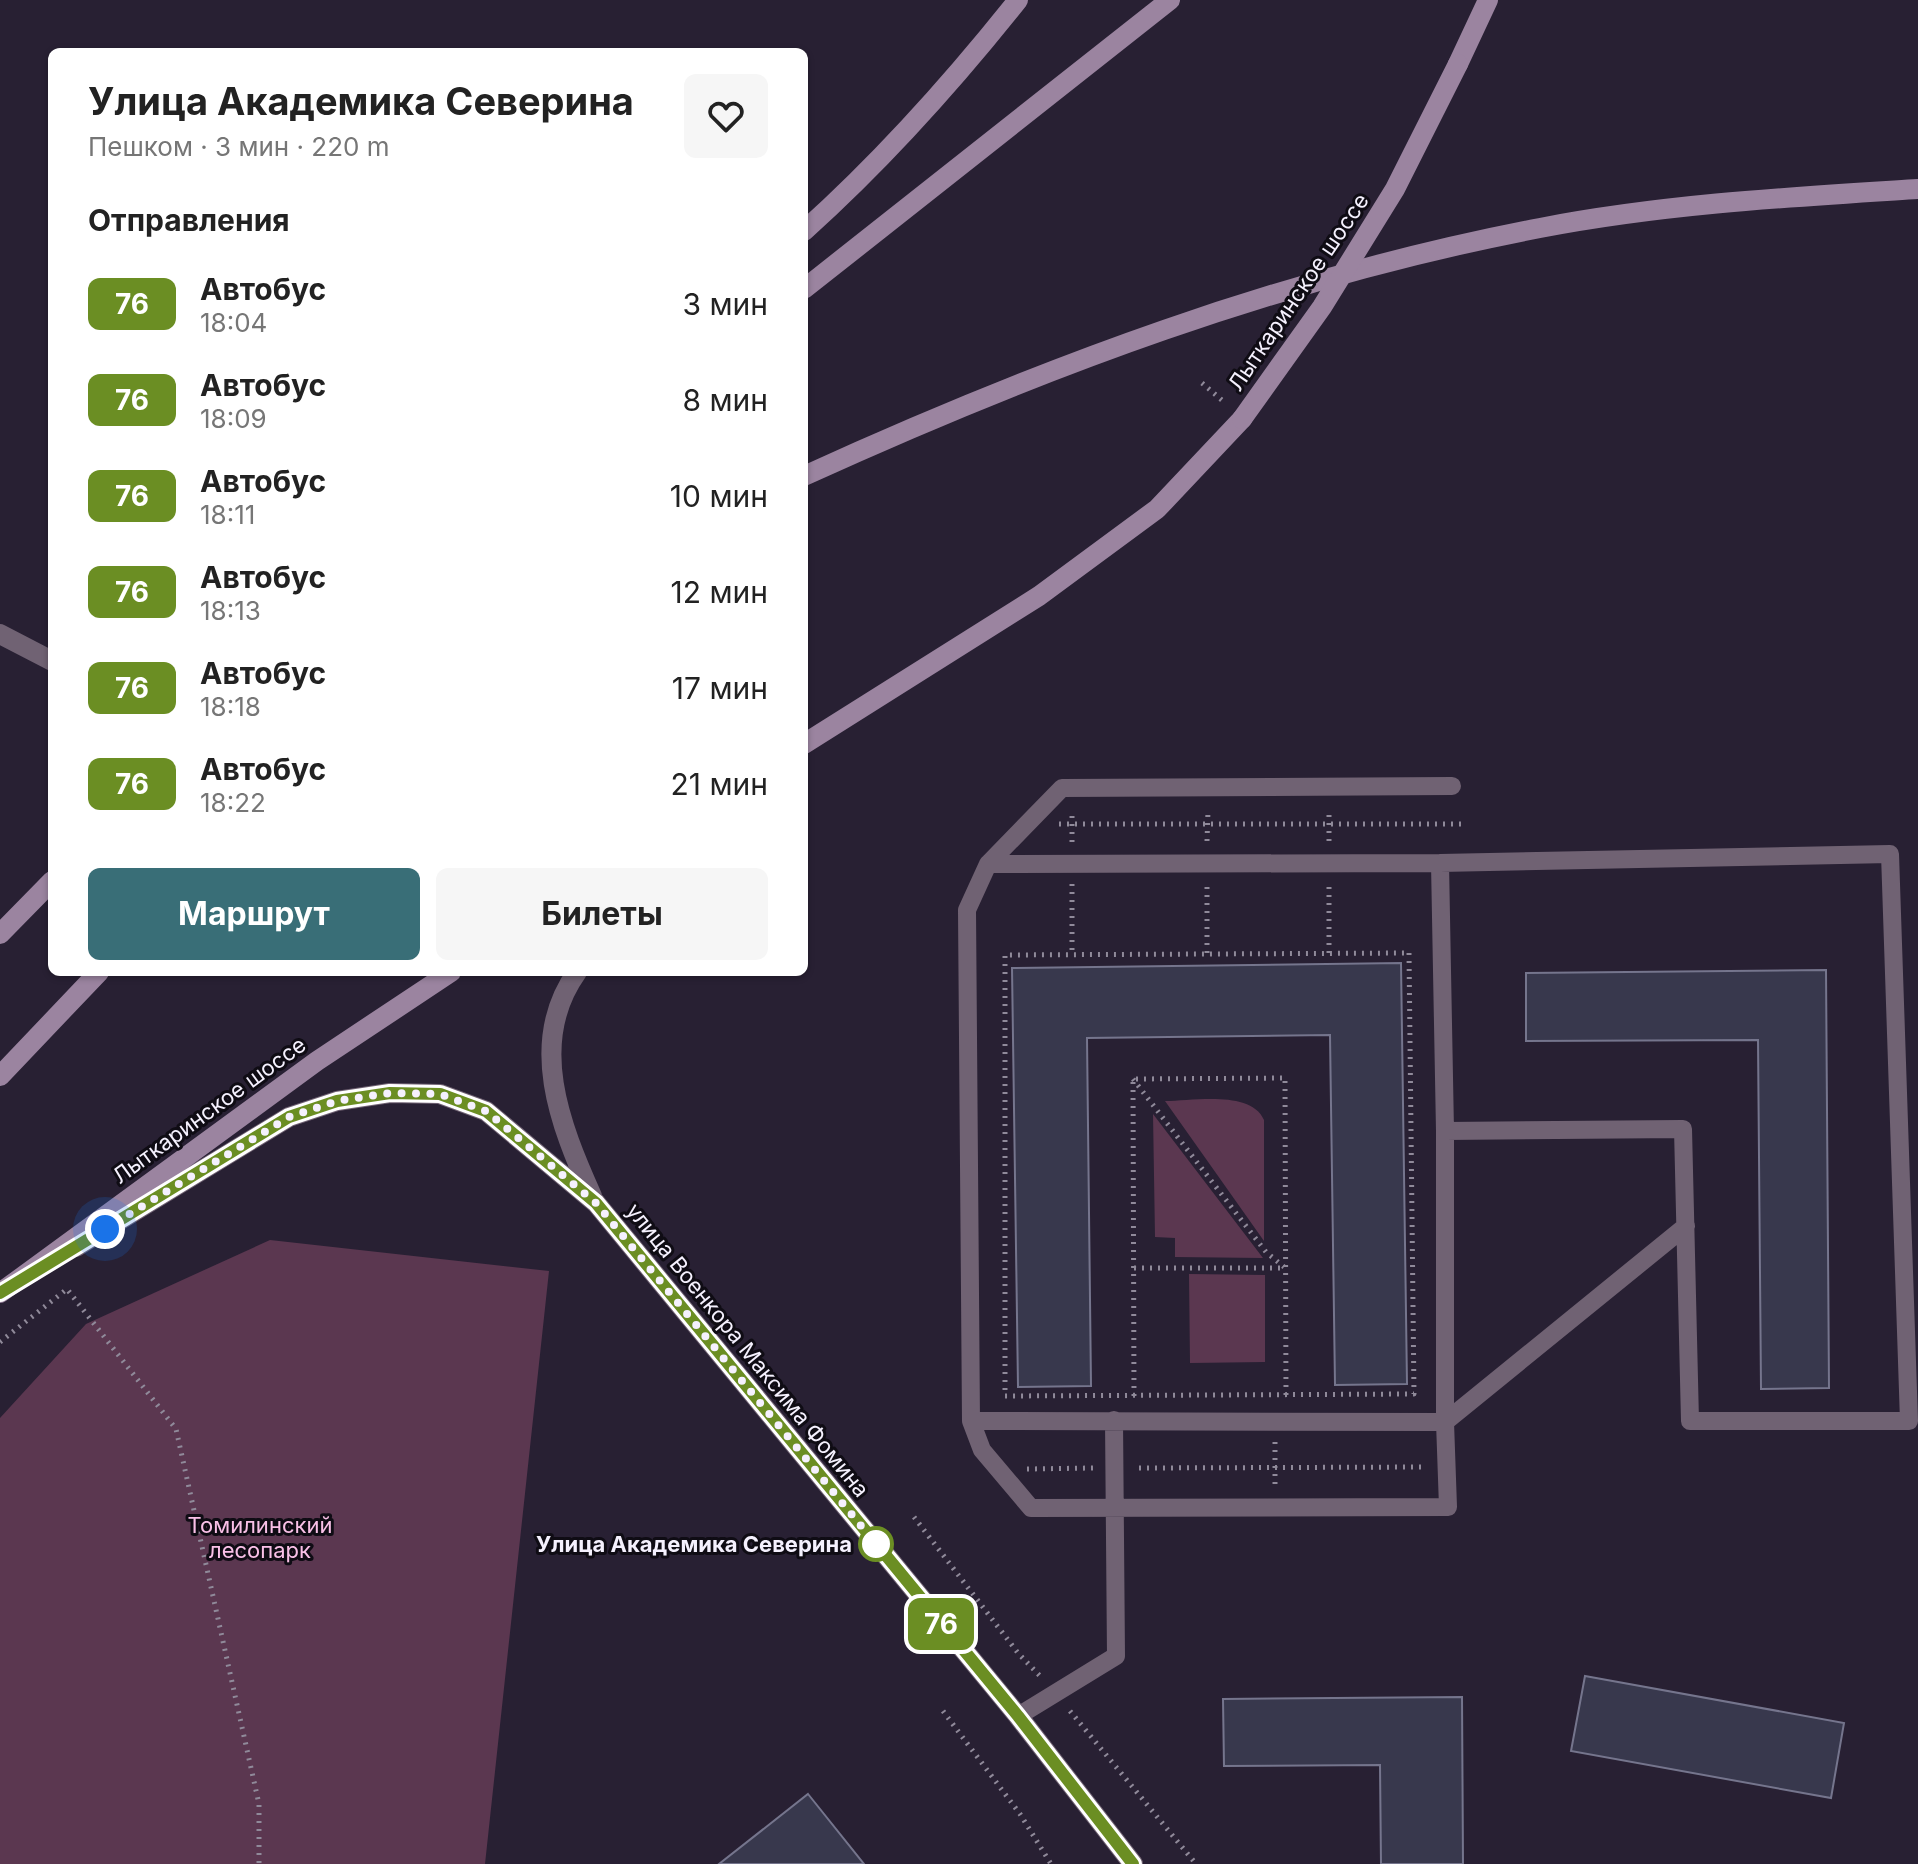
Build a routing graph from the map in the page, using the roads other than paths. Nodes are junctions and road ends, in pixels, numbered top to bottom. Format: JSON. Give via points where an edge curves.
{"nodes":[{"id":1,"x":1018,"y":0,"type":"edge"},
{"id":2,"x":1170,"y":0,"type":"edge"},
{"id":3,"x":1488,"y":0,"type":"edge"},
{"id":4,"x":1918,"y":189,"type":"edge"},
{"id":5,"x":808,"y":227,"type":"edge"},
{"id":6,"x":808,"y":286,"type":"edge"},
{"id":7,"x":808,"y":474,"type":"edge"},
{"id":8,"x":0,"y":634,"type":"edge"},
{"id":9,"x":48,"y":659,"type":"edge"},
{"id":10,"x":829,"y":729,"type":"junction"},
{"id":11,"x":808,"y":742,"type":"edge"},
{"id":12,"x":808,"y":748,"type":"edge"},
{"id":13,"x":1452,"y":786,"type":"dead end"},
{"id":14,"x":1440,"y":863,"type":"junction"},
{"id":15,"x":988,"y":864,"type":"junction"},
{"id":16,"x":48,"y":885,"type":"edge"},
{"id":17,"x":0,"y":934,"type":"edge"},
{"id":18,"x":95,"y":976,"type":"edge"},
{"id":19,"x":445,"y":976,"type":"edge"},
{"id":20,"x":574,"y":976,"type":"edge"},
{"id":21,"x":0,"y":1076,"type":"edge"},
{"id":22,"x":1445,"y":1131,"type":"junction"},
{"id":23,"x":596,"y":1203,"type":"junction"},
{"id":24,"x":1686,"y":1226,"type":"junction"},
{"id":25,"x":0,"y":1293,"type":"edge"},
{"id":26,"x":1114,"y":1420,"type":"junction"},
{"id":27,"x":971,"y":1421,"type":"junction"},
{"id":28,"x":1445,"y":1422,"type":"junction"},
{"id":29,"x":1114,"y":1508,"type":"junction"},
{"id":30,"x":1018,"y":1716,"type":"junction"},
{"id":31,"x":1133,"y":1864,"type":"edge"}],
"edges":[{"from":1,"to":5,"type":"main road","via":[[951,84],[869,172]]},
{"from":2,"to":6,"type":"main road"},
{"from":3,"to":10,"type":"main road","name":"Лыткаринское шоссе","bridge":true,"via":[[1395,189],[1322,307],[1242,419],[1157,509],[1039,596]]},
{"from":4,"to":7,"type":"main road","via":[[1734,201],[1541,228],[1326,277],[1149,333],[957,406]]},
{"from":8,"to":9,"type":"street"},
{"from":10,"to":11,"type":"main road","name":"Лыткаринское шоссе"},
{"from":10,"to":12,"type":"street"},
{"from":13,"to":15,"type":"lane","via":[[1062,788]]},
{"from":14,"to":15,"type":"lane"},
{"from":14,"to":22,"type":"lane"},
{"from":14,"to":24,"type":"lane","via":[[1890,854],[1909,1421],[1690,1421]]},
{"from":15,"to":27,"type":"lane","via":[[967,910]]},
{"from":16,"to":17,"type":"main road"},
{"from":18,"to":21,"type":"main road"},
{"from":19,"to":25,"type":"main road","name":"Лыткаринское шоссе","via":[[317,1061]]},
{"from":20,"to":23,"type":"street","name":"улица Военкора Максима Фомина","via":[[559,996],[550,1053],[563,1132]]},
{"from":22,"to":24,"type":"lane","via":[[1683,1129]]},
{"from":22,"to":28,"type":"lane"},
{"from":23,"to":25,"type":"street","name":"улица Военкора Максима Фомина","via":[[486,1111],[440,1094],[390,1093],[337,1101],[289,1117]]},
{"from":23,"to":30,"type":"street","name":"улица Военкора Максима Фомина"},
{"from":24,"to":28,"type":"lane"},
{"from":26,"to":27,"type":"lane"},
{"from":26,"to":28,"type":"lane"},
{"from":26,"to":29,"type":"lane"},
{"from":27,"to":29,"type":"lane","via":[[982,1450],[1031,1508]]},
{"from":28,"to":29,"type":"lane","via":[[1448,1507]]},
{"from":29,"to":30,"type":"lane","via":[[1116,1656]]},
{"from":30,"to":31,"type":"street","name":"улица Военкора Максима Фомина"}]}
